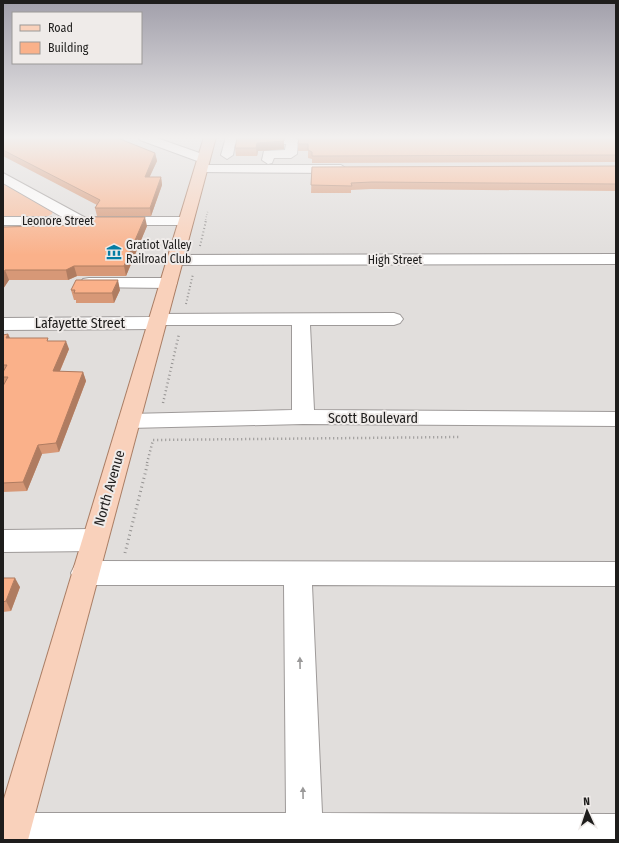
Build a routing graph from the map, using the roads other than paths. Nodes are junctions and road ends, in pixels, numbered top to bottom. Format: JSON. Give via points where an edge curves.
{"nodes":[{"id":1,"x":199,"y":176,"type":"edge"},
{"id":2,"x":3,"y":178,"type":"edge"},
{"id":3,"x":3,"y":221,"type":"edge"},
{"id":4,"x":80,"y":221,"type":"junction"},
{"id":5,"x":186,"y":221,"type":"junction"},
{"id":6,"x":616,"y":259,"type":"edge"},
{"id":7,"x":175,"y":260,"type":"junction"},
{"id":8,"x":77,"y":283,"type":"edge"},
{"id":9,"x":168,"y":283,"type":"junction"},
{"id":10,"x":394,"y":319,"type":"dead end"},
{"id":11,"x":300,"y":320,"type":"junction"},
{"id":12,"x":157,"y":322,"type":"junction"},
{"id":13,"x":3,"y":324,"type":"edge"},
{"id":14,"x":303,"y":417,"type":"junction"},
{"id":15,"x":616,"y":418,"type":"edge"},
{"id":16,"x":129,"y":421,"type":"junction"},
{"id":17,"x":94,"y":540,"type":"junction"},
{"id":18,"x":3,"y":542,"type":"edge"},
{"id":19,"x":85,"y":573,"type":"junction"},
{"id":20,"x":298,"y":573,"type":"junction"},
{"id":21,"x":616,"y":574,"type":"edge"},
{"id":22,"x":304,"y":832,"type":"junction"},
{"id":23,"x":616,"y":832,"type":"edge"},
{"id":24,"x":12,"y":836,"type":"edge"}],
"edges":[{"from":1,"to":5,"type":"main road","name":"North Avenue"},
{"from":2,"to":4,"type":"street"},
{"from":3,"to":4,"type":"street","name":"Leonore Street"},
{"from":4,"to":5,"type":"street","name":"Leonore Street"},
{"from":5,"to":7,"type":"main road","name":"North Avenue"},
{"from":6,"to":7,"type":"street","name":"High Street"},
{"from":7,"to":9,"type":"main road","name":"North Avenue"},
{"from":8,"to":9,"type":"street"},
{"from":9,"to":12,"type":"main road","name":"North Avenue"},
{"from":10,"to":11,"type":"street","name":"Lafayette Street"},
{"from":11,"to":12,"type":"street","name":"Lafayette Street"},
{"from":11,"to":14,"type":"street"},
{"from":12,"to":13,"type":"street","name":"Lafayette Street"},
{"from":12,"to":16,"type":"main road","name":"North Avenue"},
{"from":14,"to":15,"type":"street","name":"Scott Boulevard"},
{"from":14,"to":16,"type":"street","name":"Scott Boulevard"},
{"from":16,"to":17,"type":"main road","name":"North Avenue"},
{"from":17,"to":18,"type":"street"},
{"from":17,"to":19,"type":"main road","name":"North Avenue"},
{"from":19,"to":20,"type":"street"},
{"from":19,"to":24,"type":"main road","name":"North Avenue"},
{"from":20,"to":21,"type":"street"},
{"from":22,"to":20,"type":"street","one_way":true},
{"from":22,"to":23,"type":"street"},
{"from":22,"to":24,"type":"street"}]}
